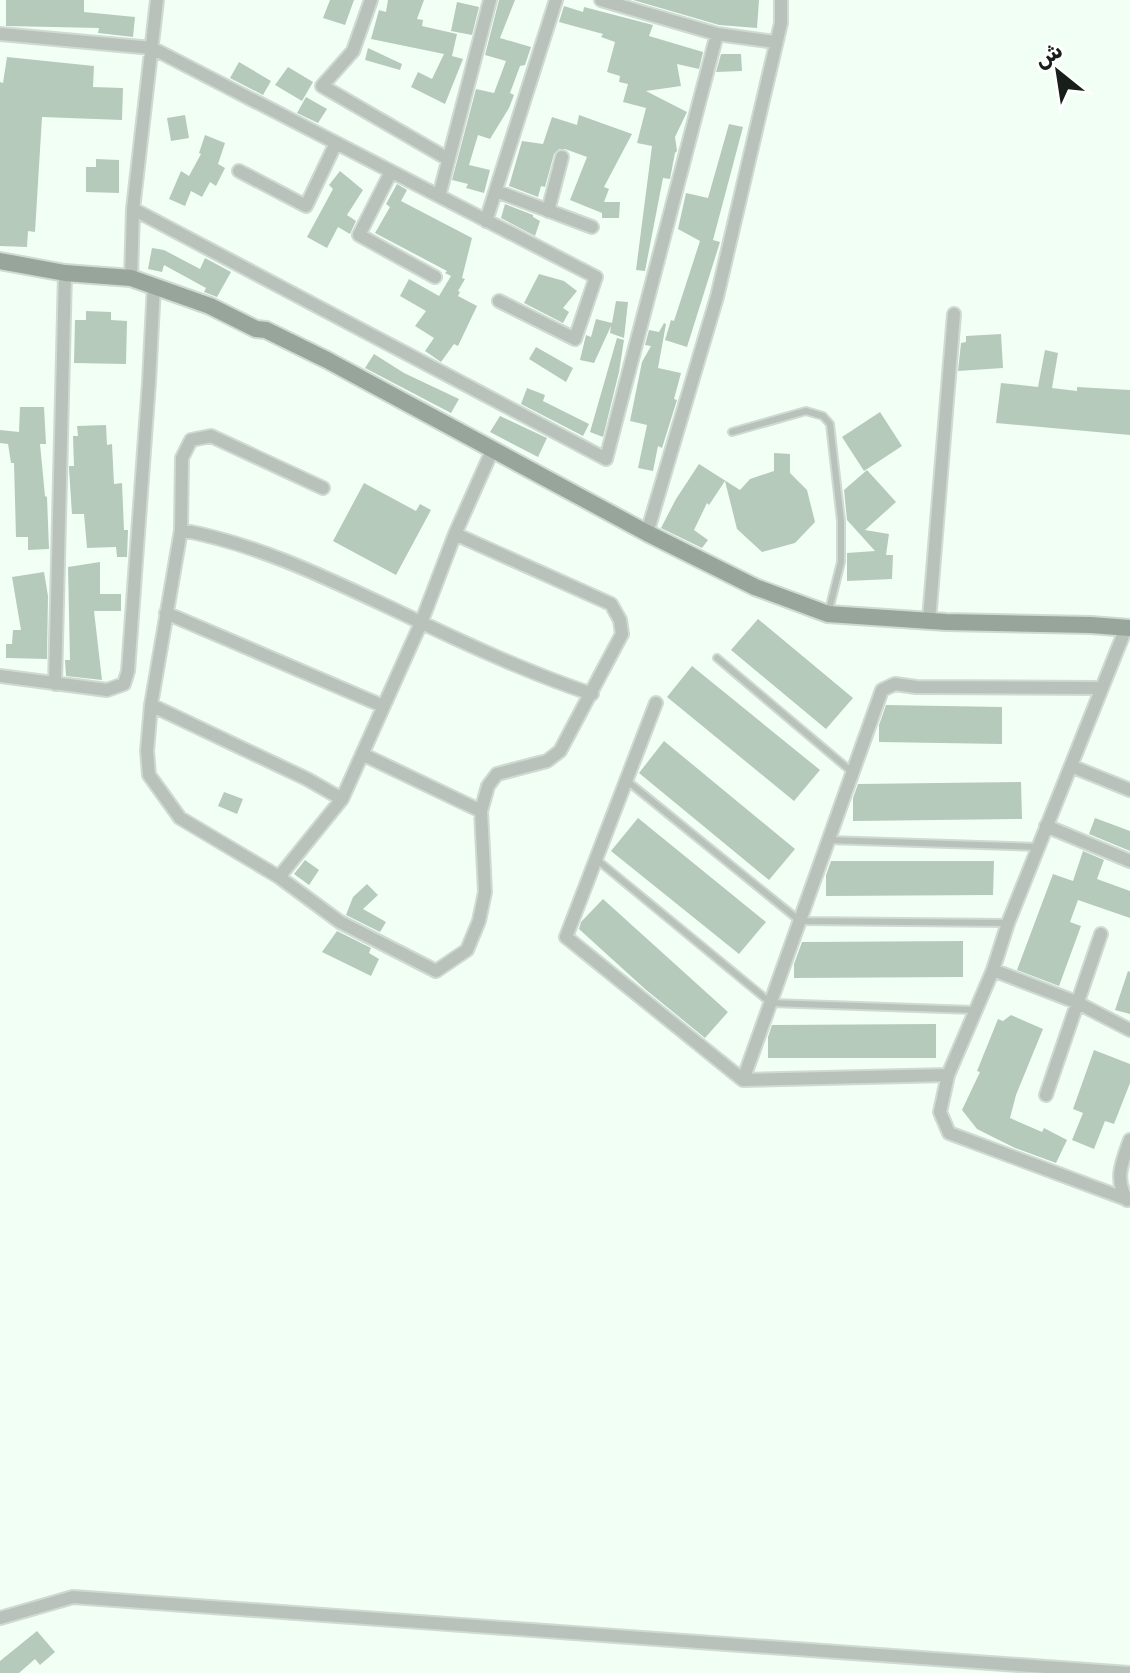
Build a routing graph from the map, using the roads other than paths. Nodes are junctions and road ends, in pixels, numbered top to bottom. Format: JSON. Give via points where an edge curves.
{"nodes":[{"id":1,"x":157,"y":0,"type":"edge"},
{"id":2,"x":371,"y":0,"type":"edge"},
{"id":3,"x":490,"y":0,"type":"edge"},
{"id":4,"x":556,"y":0,"type":"edge"},
{"id":5,"x":601,"y":0,"type":"edge"},
{"id":6,"x":781,"y":0,"type":"edge"},
{"id":7,"x":0,"y":34,"type":"edge"},
{"id":8,"x":717,"y":34,"type":"junction"},
{"id":9,"x":775,"y":42,"type":"junction"},
{"id":10,"x":152,"y":48,"type":"junction"},
{"id":11,"x":336,"y":143,"type":"junction"},
{"id":12,"x":562,"y":157,"type":"dead end"},
{"id":13,"x":448,"y":159,"type":"junction"},
{"id":14,"x":239,"y":171,"type":"dead end"},
{"id":15,"x":391,"y":172,"type":"junction"},
{"id":16,"x":496,"y":191,"type":"junction"},
{"id":17,"x":439,"y":196,"type":"junction"},
{"id":18,"x":133,"y":209,"type":"junction"},
{"id":19,"x":548,"y":211,"type":"junction"},
{"id":20,"x":486,"y":221,"type":"junction"},
{"id":21,"x":592,"y":227,"type":"dead end"},
{"id":22,"x":0,"y":261,"type":"edge"},
{"id":23,"x":65,"y":273,"type":"junction"},
{"id":24,"x":435,"y":277,"type":"dead end"},
{"id":25,"x":131,"y":278,"type":"junction"},
{"id":26,"x":154,"y":285,"type":"junction"},
{"id":27,"x":499,"y":301,"type":"dead end"},
{"id":28,"x":954,"y":314,"type":"dead end"},
{"id":29,"x":732,"y":432,"type":"dead end"},
{"id":30,"x":492,"y":451,"type":"junction"},
{"id":31,"x":323,"y":488,"type":"dead end"},
{"id":32,"x":181,"y":530,"type":"junction"},
{"id":33,"x":647,"y":533,"type":"junction"},
{"id":34,"x":455,"y":534,"type":"junction"},
{"id":35,"x":166,"y":613,"type":"junction"},
{"id":36,"x":828,"y":614,"type":"junction"},
{"id":37,"x":929,"y":620,"type":"junction"},
{"id":38,"x":421,"y":623,"type":"junction"},
{"id":39,"x":1128,"y":628,"type":"edge"},
{"id":40,"x":717,"y":658,"type":"dead end"},
{"id":41,"x":0,"y":676,"type":"edge"},
{"id":42,"x":55,"y":684,"type":"junction"},
{"id":43,"x":1101,"y":688,"type":"junction"},
{"id":44,"x":592,"y":694,"type":"junction"},
{"id":45,"x":656,"y":703,"type":"dead end"},
{"id":46,"x":151,"y":705,"type":"junction"},
{"id":47,"x":383,"y":706,"type":"junction"},
{"id":48,"x":362,"y":754,"type":"junction"},
{"id":49,"x":1071,"y":766,"type":"junction"},
{"id":50,"x":852,"y":772,"type":"junction"},
{"id":51,"x":626,"y":780,"type":"junction"},
{"id":52,"x":1130,"y":790,"type":"edge"},
{"id":53,"x":342,"y":799,"type":"junction"},
{"id":54,"x":481,"y":811,"type":"junction"},
{"id":55,"x":1046,"y":826,"type":"junction"},
{"id":56,"x":828,"y":840,"type":"junction"},
{"id":57,"x":1038,"y":847,"type":"junction"},
{"id":58,"x":596,"y":859,"type":"junction"},
{"id":59,"x":1130,"y":861,"type":"edge"},
{"id":60,"x":279,"y":877,"type":"junction"},
{"id":61,"x":800,"y":921,"type":"junction"},
{"id":62,"x":1008,"y":923,"type":"junction"},
{"id":63,"x":1101,"y":934,"type":"dead end"},
{"id":64,"x":993,"y":970,"type":"junction"},
{"id":65,"x":1076,"y":1002,"type":"junction"},
{"id":66,"x":771,"y":1003,"type":"junction"},
{"id":67,"x":974,"y":1010,"type":"junction"},
{"id":68,"x":1130,"y":1030,"type":"edge"},
{"id":69,"x":948,"y":1075,"type":"junction"},
{"id":70,"x":743,"y":1080,"type":"junction"},
{"id":71,"x":1046,"y":1095,"type":"dead end"},
{"id":72,"x":1130,"y":1140,"type":"edge"},
{"id":73,"x":1128,"y":1200,"type":"edge"},
{"id":74,"x":0,"y":1618,"type":"edge"},
{"id":75,"x":1129,"y":1673,"type":"edge"}],
"edges":[{"from":1,"to":10,"type":"street"},
{"from":2,"to":13,"type":"street","via":[[353,51],[322,86]]},
{"from":3,"to":13,"type":"street"},
{"from":4,"to":16,"type":"street"},
{"from":5,"to":8,"type":"street"},
{"from":6,"to":9,"type":"street"},
{"from":7,"to":10,"type":"street"},
{"from":8,"to":9,"type":"street"},
{"from":8,"to":18,"type":"street","via":[[606,459]]},
{"from":9,"to":33,"type":"street","via":[[717,297]]},
{"from":10,"to":11,"type":"street"},
{"from":10,"to":18,"type":"street"},
{"from":11,"to":14,"type":"street","via":[[306,206]]},
{"from":11,"to":15,"type":"street"},
{"from":12,"to":19,"type":"street"},
{"from":13,"to":17,"type":"street"},
{"from":15,"to":17,"type":"street"},
{"from":15,"to":24,"type":"street","via":[[359,235]]},
{"from":16,"to":19,"type":"street"},
{"from":16,"to":20,"type":"street"},
{"from":17,"to":20,"type":"street"},
{"from":18,"to":25,"type":"street"},
{"from":19,"to":21,"type":"street"},
{"from":20,"to":27,"type":"street","via":[[596,277],[575,339]]},
{"from":22,"to":23,"type":"main road"},
{"from":23,"to":25,"type":"main road"},
{"from":23,"to":42,"type":"street"},
{"from":25,"to":26,"type":"main road"},
{"from":26,"to":30,"type":"main road","via":[[315,354]]},
{"from":26,"to":42,"type":"street","via":[[128,671],[124,684],[107,690]]},
{"from":28,"to":37,"type":"street"},
{"from":29,"to":36,"type":"lane","via":[[806,411],[830,424],[841,562]]},
{"from":30,"to":33,"type":"main road"},
{"from":30,"to":34,"type":"street"},
{"from":31,"to":32,"type":"street","via":[[211,436],[191,440],[182,458]]},
{"from":32,"to":35,"type":"street"},
{"from":32,"to":38,"type":"street","via":[[311,571]]},
{"from":33,"to":36,"type":"main road","via":[[755,587]]},
{"from":34,"to":38,"type":"street"},
{"from":34,"to":44,"type":"street","via":[[611,604],[622,634]]},
{"from":35,"to":46,"type":"street"},
{"from":35,"to":47,"type":"street"},
{"from":36,"to":37,"type":"main road"},
{"from":37,"to":39,"type":"main road"},
{"from":38,"to":44,"type":"street","via":[[540,677]]},
{"from":38,"to":47,"type":"street"},
{"from":39,"to":43,"type":"street"},
{"from":40,"to":50,"type":"lane"},
{"from":41,"to":42,"type":"street"},
{"from":43,"to":49,"type":"street"},
{"from":43,"to":50,"type":"street","via":[[895,684],[882,690]]},
{"from":44,"to":54,"type":"street","via":[[560,751],[547,761],[497,774]]},
{"from":45,"to":51,"type":"street"},
{"from":46,"to":53,"type":"street"},
{"from":46,"to":60,"type":"street","via":[[149,775],[180,818]]},
{"from":47,"to":48,"type":"street"},
{"from":48,"to":53,"type":"street"},
{"from":48,"to":54,"type":"street"},
{"from":49,"to":52,"type":"street"},
{"from":49,"to":55,"type":"street"},
{"from":50,"to":56,"type":"street"},
{"from":51,"to":58,"type":"street"},
{"from":51,"to":61,"type":"lane"},
{"from":53,"to":60,"type":"street"},
{"from":54,"to":60,"type":"street","via":[[485,892],[479,921],[467,950],[436,971],[340,922]]},
{"from":55,"to":57,"type":"street"},
{"from":55,"to":59,"type":"street"},
{"from":56,"to":57,"type":"lane"},
{"from":56,"to":61,"type":"street"},
{"from":57,"to":62,"type":"street"},
{"from":58,"to":66,"type":"lane"},
{"from":58,"to":70,"type":"street","via":[[566,937]]},
{"from":61,"to":62,"type":"lane"},
{"from":61,"to":66,"type":"street"},
{"from":62,"to":64,"type":"street"},
{"from":63,"to":65,"type":"street"},
{"from":64,"to":65,"type":"street"},
{"from":64,"to":67,"type":"street"},
{"from":65,"to":68,"type":"street"},
{"from":65,"to":71,"type":"street"},
{"from":66,"to":67,"type":"lane"},
{"from":66,"to":70,"type":"street"},
{"from":67,"to":69,"type":"street"},
{"from":69,"to":70,"type":"street"},
{"from":69,"to":73,"type":"street","via":[[940,1112],[949,1133]]},
{"from":72,"to":73,"type":"street","via":[[1119,1170]]},
{"from":74,"to":75,"type":"street","via":[[73,1597]]}]}
